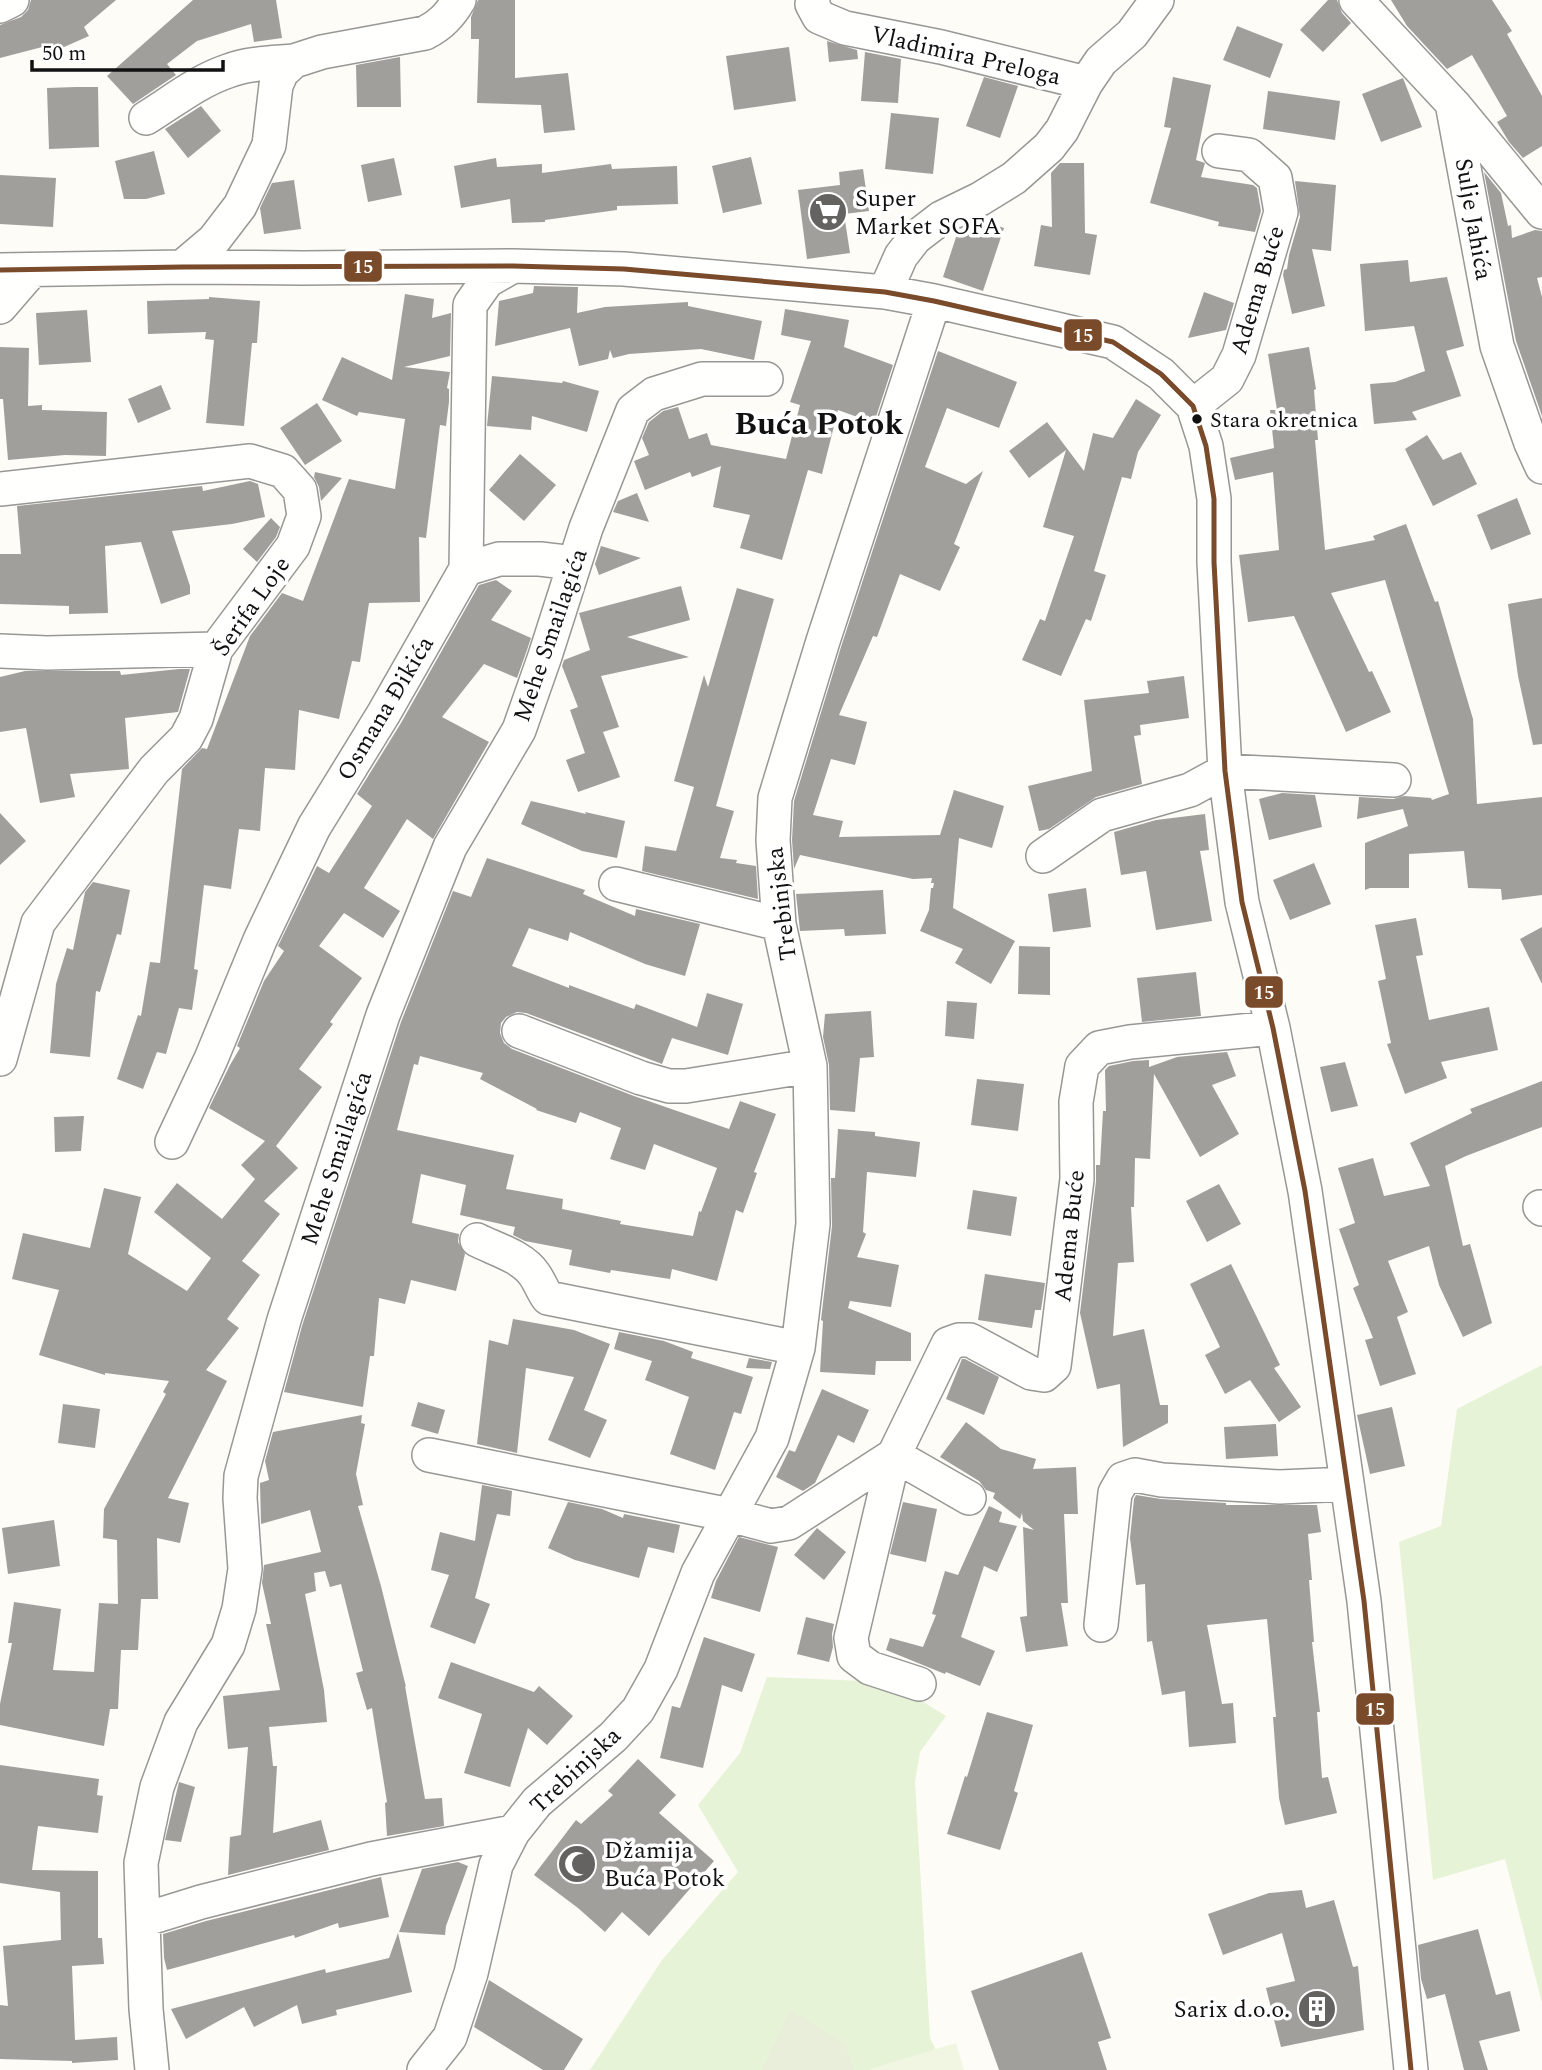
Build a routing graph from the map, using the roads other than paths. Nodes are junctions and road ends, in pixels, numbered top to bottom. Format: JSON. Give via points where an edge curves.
{"nodes":[{"id":1,"x":12,"y":0,"type":"edge"},
{"id":2,"x":459,"y":0,"type":"edge"},
{"id":3,"x":813,"y":0,"type":"edge"},
{"id":4,"x":1157,"y":0,"type":"edge"},
{"id":5,"x":1356,"y":0,"type":"edge"},
{"id":6,"x":0,"y":6,"type":"edge"},
{"id":7,"x":294,"y":61,"type":"junction"},
{"id":8,"x":1086,"y":83,"type":"junction"},
{"id":9,"x":1452,"y":103,"type":"junction"},
{"id":10,"x":146,"y":118,"type":"dead end"},
{"id":11,"x":1219,"y":151,"type":"dead end"},
{"id":12,"x":1542,"y":212,"type":"edge"},
{"id":13,"x":513,"y":266,"type":"junction"},
{"id":14,"x":182,"y":267,"type":"junction"},
{"id":15,"x":16,"y":270,"type":"edge"},
{"id":16,"x":885,"y":292,"type":"junction"},
{"id":17,"x":934,"y":301,"type":"junction"},
{"id":18,"x":0,"y":307,"type":"edge"},
{"id":19,"x":766,"y":379,"type":"dead end"},
{"id":20,"x":1193,"y":406,"type":"junction"},
{"id":21,"x":1542,"y":467,"type":"edge"},
{"id":22,"x":0,"y":489,"type":"edge"},
{"id":23,"x":574,"y":563,"type":"junction"},
{"id":24,"x":466,"y":569,"type":"junction"},
{"id":25,"x":216,"y":649,"type":"junction"},
{"id":26,"x":0,"y":651,"type":"edge"},
{"id":27,"x":1226,"y":771,"type":"junction"},
{"id":28,"x":1394,"y":780,"type":"dead end"},
{"id":29,"x":1043,"y":856,"type":"dead end"},
{"id":30,"x":616,"y":884,"type":"dead end"},
{"id":31,"x":779,"y":924,"type":"junction"},
{"id":32,"x":1273,"y":1028,"type":"junction"},
{"id":33,"x":519,"y":1031,"type":"dead end"},
{"id":34,"x":0,"y":1059,"type":"edge"},
{"id":35,"x":810,"y":1066,"type":"junction"},
{"id":36,"x":172,"y":1142,"type":"dead end"},
{"id":37,"x":477,"y":1240,"type":"dead end"},
{"id":38,"x":798,"y":1348,"type":"junction"},
{"id":39,"x":429,"y":1455,"type":"dead end"},
{"id":40,"x":894,"y":1455,"type":"junction"},
{"id":41,"x":1347,"y":1484,"type":"junction"},
{"id":42,"x":969,"y":1498,"type":"dead end"},
{"id":43,"x":730,"y":1515,"type":"junction"},
{"id":44,"x":1101,"y":1625,"type":"dead end"},
{"id":45,"x":919,"y":1685,"type":"dead end"},
{"id":46,"x":513,"y":1832,"type":"junction"},
{"id":47,"x":143,"y":1920,"type":"junction"},
{"id":48,"x":152,"y":2070,"type":"edge"},
{"id":49,"x":424,"y":2070,"type":"edge"},
{"id":50,"x":1411,"y":2070,"type":"edge"}],
"edges":[{"from":1,"to":6,"type":"street"},
{"from":2,"to":7,"type":"street","via":[[448,17],[425,33]]},
{"from":3,"to":8,"type":"street","name":"Vladimira Preloga","via":[[819,17],[845,28]]},
{"from":4,"to":8,"type":"street"},
{"from":5,"to":9,"type":"street"},
{"from":7,"to":10,"type":"street","via":[[228,71]]},
{"from":7,"to":14,"type":"street","via":[[276,85],[269,145],[240,206],[214,240]]},
{"from":8,"to":16,"type":"street","name":"Vladimira Preloga","via":[[1049,147],[1014,178],[941,218],[915,238]]},
{"from":9,"to":12,"type":"street"},
{"from":9,"to":21,"type":"street","name":"Sulje Jahića","via":[[1497,346]]},
{"from":11,"to":20,"type":"street","name":"Adema Buće","via":[[1249,155],[1275,178],[1281,212],[1239,355],[1227,379]]},
{"from":13,"to":14,"type":"street"},
{"from":13,"to":16,"type":"street","via":[[624,269]]},
{"from":13,"to":24,"type":"street","name":"Osmana Đikića","via":[[487,281],[470,305]]},
{"from":14,"to":15,"type":"street"},
{"from":15,"to":18,"type":"street"},
{"from":16,"to":17,"type":"street"},
{"from":17,"to":20,"type":"street","via":[[1113,342],[1161,374]]},
{"from":17,"to":31,"type":"street","name":"Trebinjska","via":[[775,798]]},
{"from":19,"to":23,"type":"street","name":"Mehe Smailagića","via":[[702,379],[654,394],[633,410]]},
{"from":20,"to":27,"type":"street","via":[[1206,446],[1214,499]]},
{"from":22,"to":25,"type":"street","name":"Šerifa Loje","via":[[250,461],[283,471],[300,490],[304,516],[293,546]]},
{"from":23,"to":24,"type":"street","via":[[499,559]]},
{"from":23,"to":47,"type":"street","name":"Mehe Smailagića","via":[[519,730],[450,847],[383,1015],[284,1320],[241,1476],[245,1569],[239,1609],[228,1645],[181,1722],[157,1787],[141,1863]]},
{"from":24,"to":36,"type":"street","name":"Osmana Đikića","via":[[314,827]]},
{"from":25,"to":26,"type":"street"},
{"from":25,"to":34,"type":"street","name":"Šerifa Loje","via":[[197,719],[186,738],[154,770],[37,923]]},
{"from":27,"to":28,"type":"street"},
{"from":27,"to":29,"type":"street","via":[[1190,790],[1102,815]]},
{"from":27,"to":32,"type":"street","via":[[1242,902]]},
{"from":30,"to":31,"type":"street"},
{"from":31,"to":35,"type":"street","name":"Trebinjska"},
{"from":32,"to":40,"type":"street","name":"Adema Buće","via":[[1099,1048],[1082,1066],[1076,1102],[1077,1179],[1054,1366],[1044,1375],[1031,1373],[970,1340],[948,1344]]},
{"from":32,"to":41,"type":"street","via":[[1305,1191]]},
{"from":33,"to":35,"type":"street","via":[[669,1086]]},
{"from":35,"to":38,"type":"street","name":"Trebinjska","via":[[813,1224]]},
{"from":37,"to":38,"type":"street","via":[[518,1259],[534,1272],[548,1298]]},
{"from":38,"to":43,"type":"street","name":"Trebinjska","via":[[772,1438]]},
{"from":39,"to":43,"type":"street"},
{"from":40,"to":42,"type":"street"},
{"from":40,"to":43,"type":"street","via":[[789,1523],[771,1526]]},
{"from":40,"to":45,"type":"street","name":"Adema Buće","via":[[851,1638],[854,1656],[870,1668]]},
{"from":41,"to":44,"type":"street","via":[[1280,1487],[1135,1475],[1123,1479],[1115,1493]]},
{"from":41,"to":50,"type":"street","via":[[1364,1601]]},
{"from":43,"to":46,"type":"street","name":"Trebinjska","via":[[698,1573],[661,1669],[638,1710],[537,1802]]},
{"from":46,"to":47,"type":"street","via":[[371,1859]]},
{"from":46,"to":49,"type":"street","name":"Trebinjska","via":[[496,1866],[471,1973],[450,2037]]},
{"from":47,"to":48,"type":"street","name":"Mehe Smailagića"}]}
